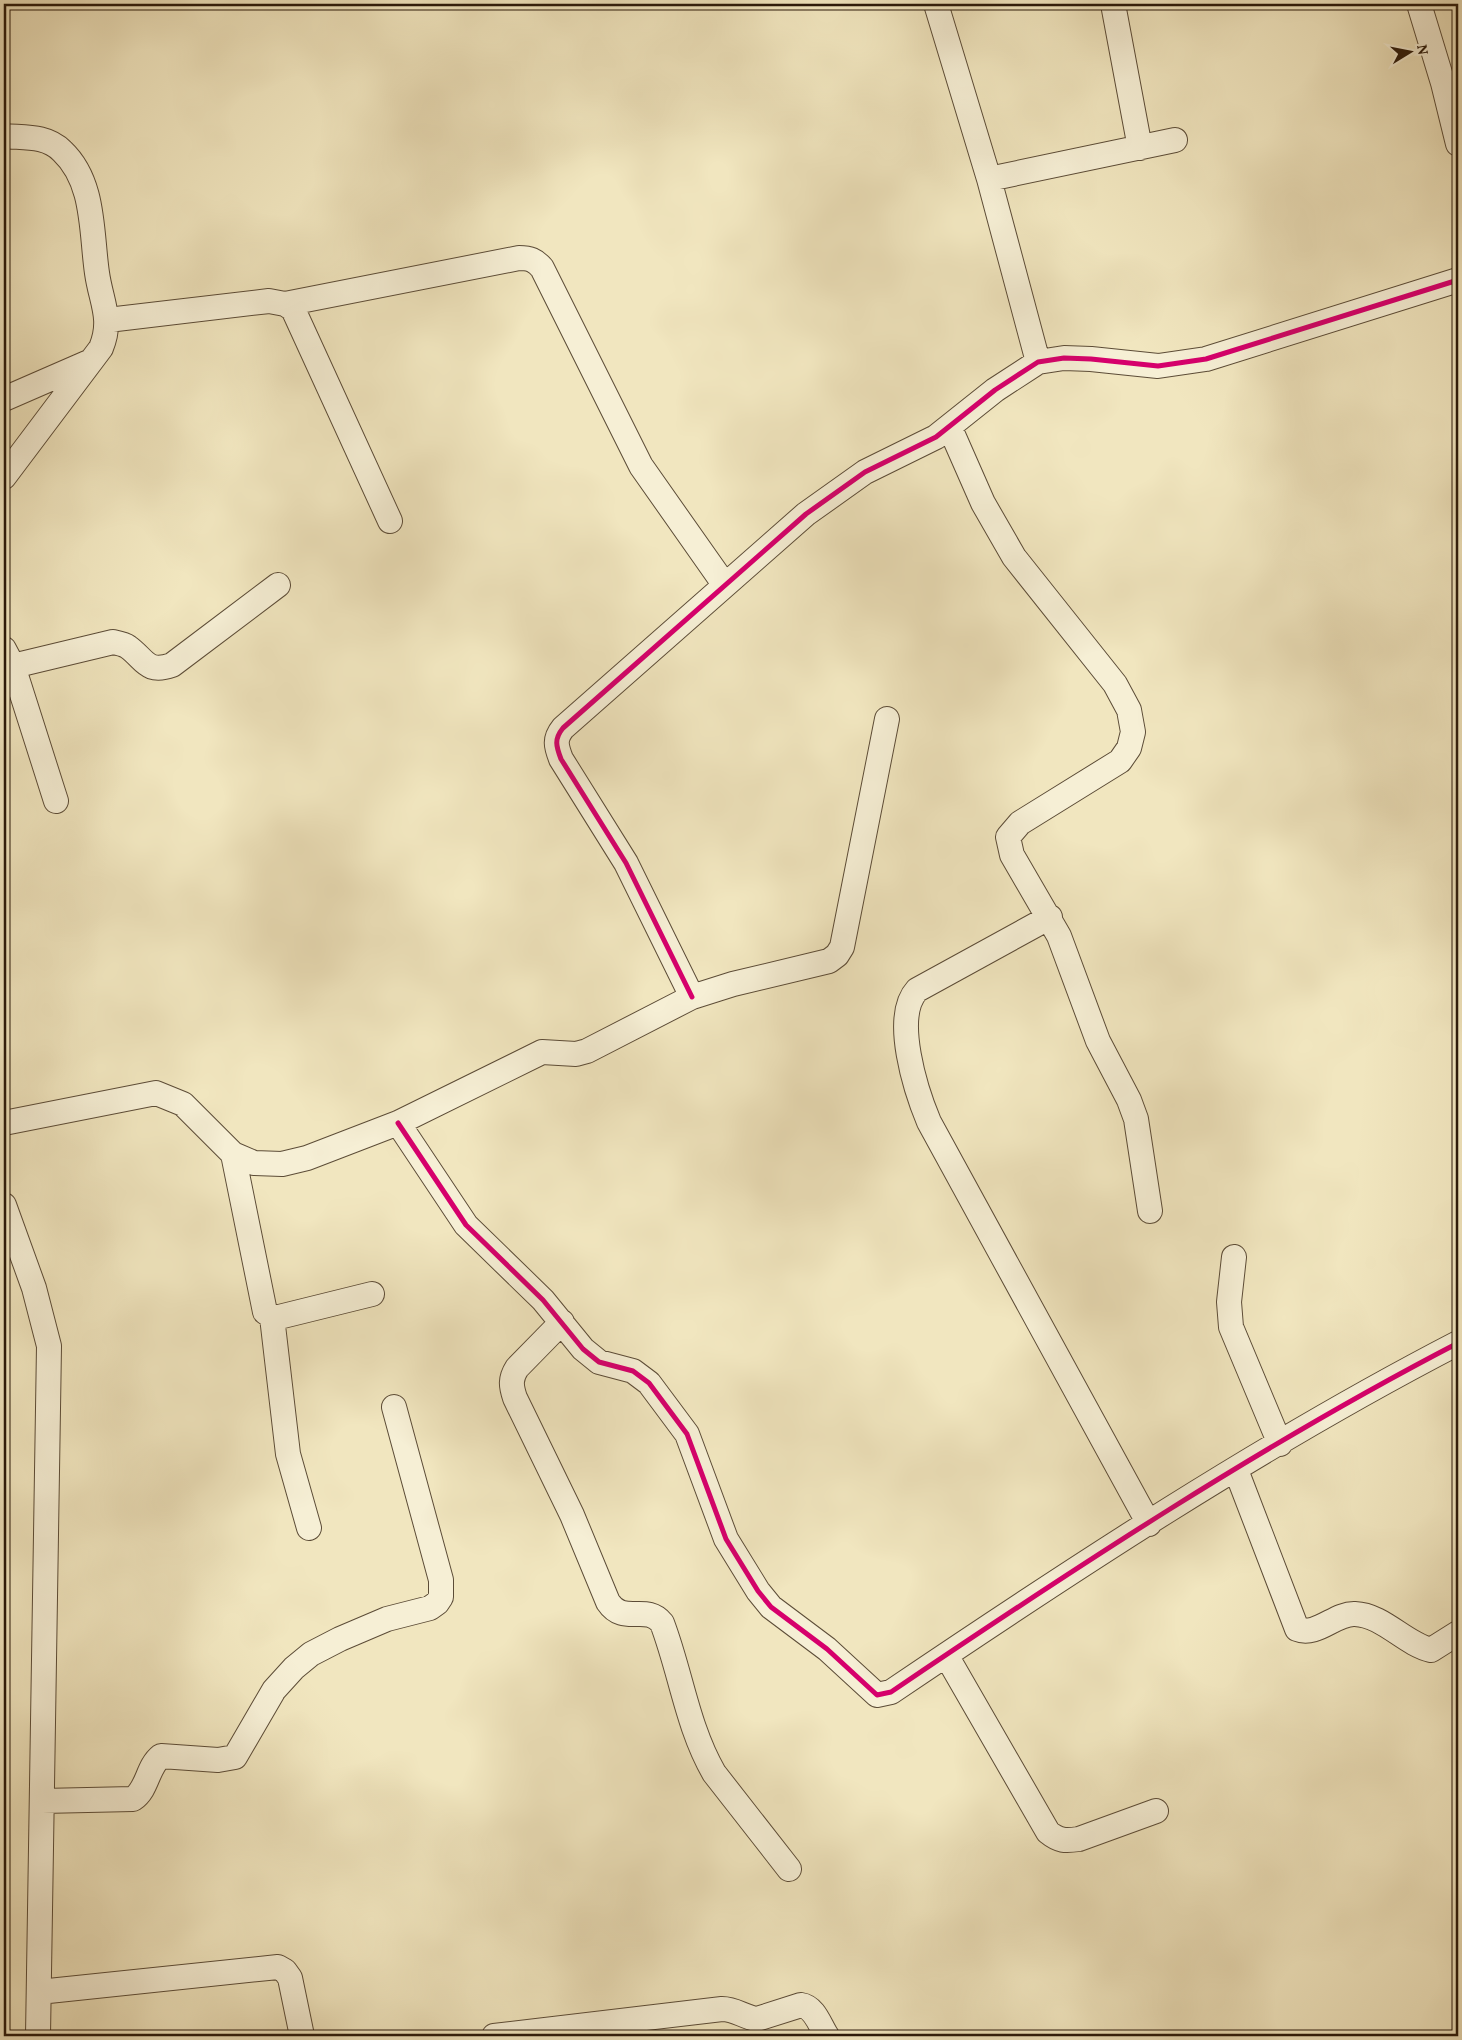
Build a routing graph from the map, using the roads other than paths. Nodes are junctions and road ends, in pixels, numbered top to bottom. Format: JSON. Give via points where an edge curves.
{"nodes":[{"id":1,"x":936,"y":4,"type":"edge"},
{"id":2,"x":1113,"y":4,"type":"edge"},
{"id":3,"x":1419,"y":4,"type":"edge"},
{"id":4,"x":4,"y":136,"type":"edge"},
{"id":5,"x":1176,"y":140,"type":"dead end"},
{"id":6,"x":1458,"y":144,"type":"edge"},
{"id":7,"x":1140,"y":148,"type":"junction"},
{"id":8,"x":989,"y":179,"type":"junction"},
{"id":9,"x":1458,"y":280,"type":"edge"},
{"id":10,"x":285,"y":304,"type":"junction"},
{"id":11,"x":108,"y":320,"type":"junction"},
{"id":12,"x":91,"y":362,"type":"junction"},
{"id":13,"x":1038,"y":362,"type":"junction"},
{"id":14,"x":4,"y":399,"type":"edge"},
{"id":15,"x":950,"y":428,"type":"junction"},
{"id":16,"x":4,"y":477,"type":"edge"},
{"id":17,"x":390,"y":521,"type":"dead end"},
{"id":18,"x":724,"y":584,"type":"junction"},
{"id":19,"x":278,"y":586,"type":"dead end"},
{"id":20,"x":8,"y":658,"type":"edge"},
{"id":21,"x":887,"y":719,"type":"dead end"},
{"id":22,"x":56,"y":801,"type":"dead end"},
{"id":23,"x":1050,"y":917,"type":"junction"},
{"id":24,"x":692,"y":997,"type":"junction"},
{"id":25,"x":4,"y":1123,"type":"edge"},
{"id":26,"x":398,"y":1123,"type":"junction"},
{"id":27,"x":233,"y":1154,"type":"junction"},
{"id":28,"x":4,"y":1205,"type":"edge"},
{"id":29,"x":1150,"y":1211,"type":"dead end"},
{"id":30,"x":1234,"y":1257,"type":"dead end"},
{"id":31,"x":372,"y":1294,"type":"dead end"},
{"id":32,"x":272,"y":1317,"type":"junction"},
{"id":33,"x":562,"y":1322,"type":"junction"},
{"id":34,"x":1458,"y":1343,"type":"edge"},
{"id":35,"x":394,"y":1407,"type":"dead end"},
{"id":36,"x":1280,"y":1444,"type":"junction"},
{"id":37,"x":1236,"y":1470,"type":"junction"},
{"id":38,"x":1149,"y":1524,"type":"junction"},
{"id":39,"x":309,"y":1528,"type":"dead end"},
{"id":40,"x":1458,"y":1633,"type":"edge"},
{"id":41,"x":946,"y":1655,"type":"junction"},
{"id":42,"x":42,"y":1801,"type":"junction"},
{"id":43,"x":1156,"y":1811,"type":"dead end"},
{"id":44,"x":789,"y":1869,"type":"dead end"},
{"id":45,"x":38,"y":1992,"type":"junction"},
{"id":46,"x":38,"y":2036,"type":"edge"},
{"id":47,"x":302,"y":2036,"type":"edge"},
{"id":48,"x":494,"y":2036,"type":"edge"},
{"id":49,"x":827,"y":2036,"type":"edge"}],
"edges":[{"from":1,"to":8,"type":"street"},
{"from":2,"to":7,"type":"street"},
{"from":3,"to":6,"type":"street"},
{"from":4,"to":11,"type":"street","via":[[32,137],[50,143],[62,150],[76,170],[87,195],[97,275]]},
{"from":5,"to":7,"type":"street"},
{"from":7,"to":8,"type":"street"},
{"from":8,"to":13,"type":"street"},
{"from":9,"to":13,"type":"street","via":[[1206,359],[1158,366],[1073,358]]},
{"from":10,"to":11,"type":"street","via":[[269,301]]},
{"from":10,"to":17,"type":"street","via":[[298,318]]},
{"from":10,"to":18,"type":"street","via":[[519,258],[537,262],[641,466]]},
{"from":11,"to":12,"type":"street","via":[[107,334]]},
{"from":12,"to":14,"type":"street"},
{"from":12,"to":16,"type":"street"},
{"from":13,"to":15,"type":"street","via":[[995,390]]},
{"from":15,"to":18,"type":"street","via":[[841,488]]},
{"from":15,"to":23,"type":"street","via":[[983,503],[1014,558],[1115,684],[1129,710],[1133,732],[1129,748],[1120,761],[1020,824],[1008,837],[1012,855]]},
{"from":18,"to":24,"type":"street","via":[[556,737],[561,759],[635,880]]},
{"from":19,"to":20,"type":"street","via":[[172,665],[162,668],[147,665],[127,646],[113,642]]},
{"from":20,"to":22,"type":"street"},
{"from":21,"to":24,"type":"street","via":[[842,947],[837,956],[818,965],[733,984]]},
{"from":23,"to":29,"type":"street","via":[[1069,959],[1098,1041],[1136,1119]]},
{"from":23,"to":38,"type":"street","via":[[917,990],[910,998],[907,1018],[911,1068],[929,1122]]},
{"from":24,"to":26,"type":"street","via":[[587,1051],[576,1054],[551,1051],[532,1056]]},
{"from":25,"to":27,"type":"street","via":[[156,1094],[183,1104]]},
{"from":26,"to":27,"type":"street","via":[[307,1158],[282,1164],[254,1163]]},
{"from":26,"to":33,"type":"street","via":[[466,1225],[544,1300]]},
{"from":27,"to":32,"type":"street","via":[[262,1302],[265,1312]]},
{"from":28,"to":42,"type":"street","via":[[34,1288],[49,1346]]},
{"from":30,"to":36,"type":"street","via":[[1229,1302],[1231,1327]]},
{"from":31,"to":32,"type":"street"},
{"from":32,"to":39,"type":"street","via":[[285,1440]]},
{"from":33,"to":41,"type":"street","via":[[599,1362],[642,1376],[680,1424],[697,1456],[726,1539],[771,1607],[826,1649],[876,1695],[891,1692]]},
{"from":33,"to":44,"type":"street","via":[[512,1376],[515,1398],[572,1515],[608,1602],[621,1614],[648,1614],[657,1616],[662,1623],[687,1711],[704,1756]]},
{"from":34,"to":36,"type":"street","via":[[1396,1375]]},
{"from":35,"to":42,"type":"street","via":[[441,1580],[442,1597],[437,1603],[430,1608],[387,1619],[312,1654],[274,1690],[235,1757],[218,1760],[161,1756],[140,1795],[134,1799]]},
{"from":36,"to":37,"type":"street"},
{"from":37,"to":38,"type":"street"},
{"from":37,"to":40,"type":"street","via":[[1297,1629],[1310,1631],[1344,1615],[1360,1615],[1431,1650]]},
{"from":38,"to":41,"type":"street"},
{"from":41,"to":43,"type":"street","via":[[1048,1832],[1056,1839],[1079,1839]]},
{"from":42,"to":45,"type":"street"},
{"from":45,"to":46,"type":"street"},
{"from":45,"to":47,"type":"street","via":[[278,1967],[290,1978]]},
{"from":48,"to":49,"type":"street","via":[[722,2009],[737,2010],[757,2019],[801,2005],[812,2011]]}]}
